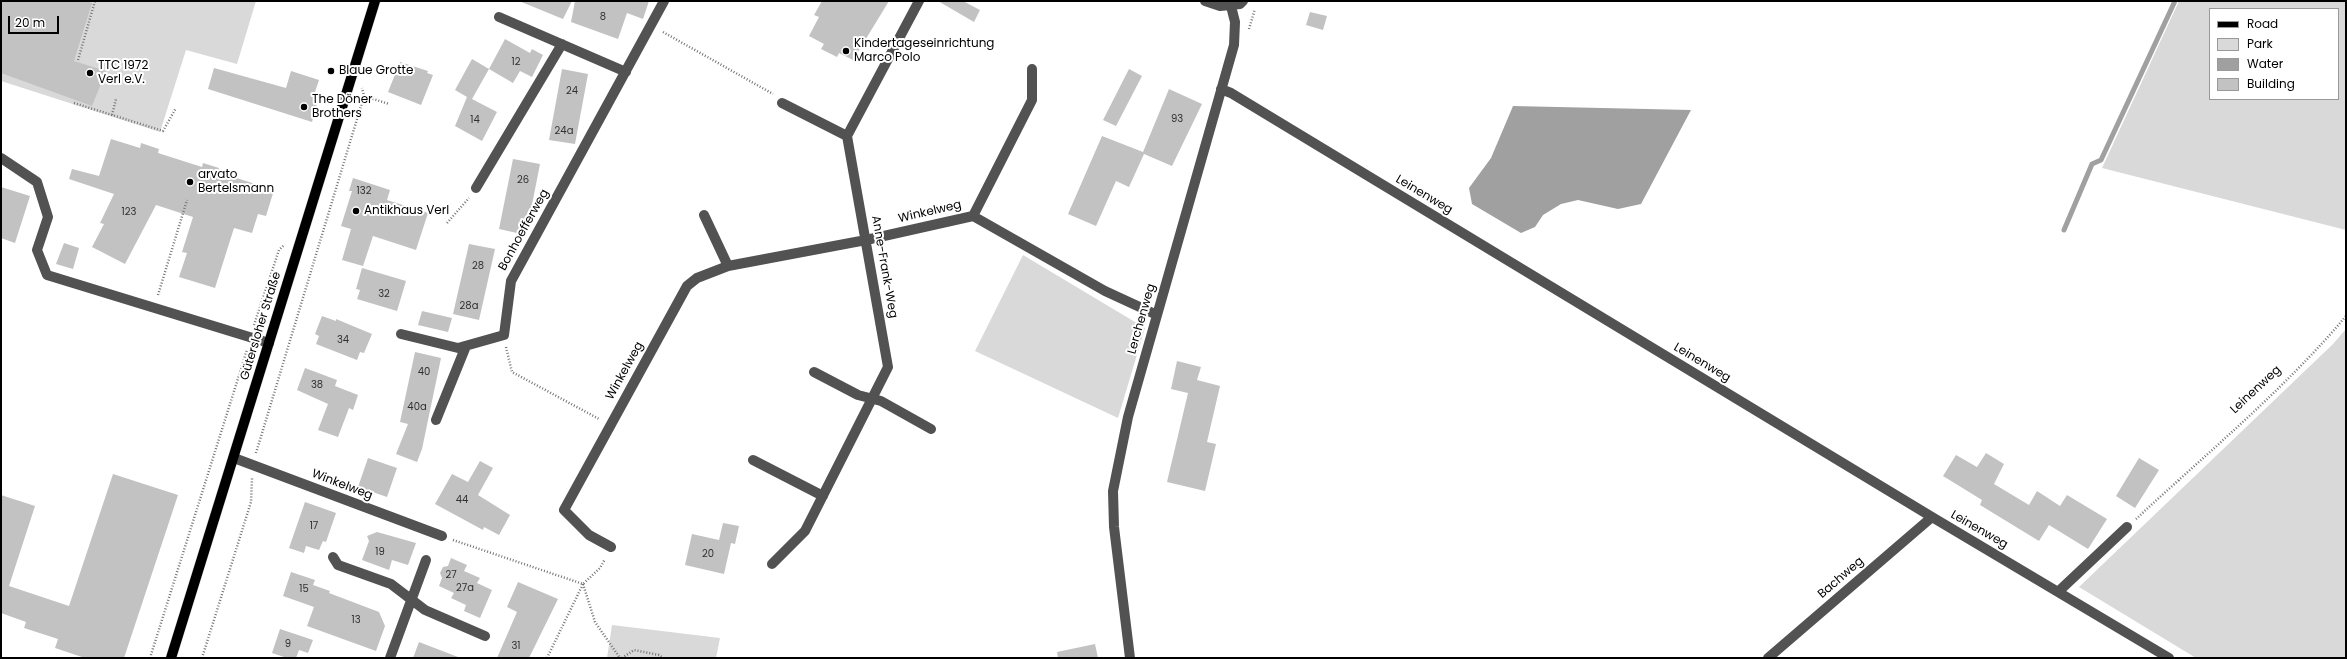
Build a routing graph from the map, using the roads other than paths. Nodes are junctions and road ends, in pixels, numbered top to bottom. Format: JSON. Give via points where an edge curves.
{"nodes":[{"id":1,"x":375,"y":1,"type":"edge"},
{"id":2,"x":664,"y":1,"type":"edge"},
{"id":3,"x":919,"y":1,"type":"edge"},
{"id":4,"x":1205,"y":1,"type":"edge"},
{"id":5,"x":1243,"y":1,"type":"edge"},
{"id":6,"x":1231,"y":6,"type":"junction"},
{"id":7,"x":499,"y":17,"type":"dead end"},
{"id":8,"x":562,"y":44,"type":"junction"},
{"id":9,"x":1032,"y":69,"type":"dead end"},
{"id":10,"x":626,"y":72,"type":"junction"},
{"id":11,"x":1221,"y":90,"type":"junction"},
{"id":12,"x":782,"y":103,"type":"road end"},
{"id":13,"x":847,"y":136,"type":"junction"},
{"id":14,"x":1,"y":158,"type":"edge"},
{"id":15,"x":476,"y":188,"type":"road end"},
{"id":16,"x":704,"y":215,"type":"dead end"},
{"id":17,"x":973,"y":216,"type":"junction"},
{"id":18,"x":866,"y":240,"type":"junction"},
{"id":19,"x":728,"y":266,"type":"junction"},
{"id":20,"x":1157,"y":315,"type":"junction"},
{"id":21,"x":401,"y":334,"type":"dead end"},
{"id":22,"x":269,"y":343,"type":"junction"},
{"id":23,"x":466,"y":346,"type":"junction"},
{"id":24,"x":814,"y":372,"type":"dead end"},
{"id":25,"x":872,"y":399,"type":"junction"},
{"id":26,"x":436,"y":420,"type":"dead end"},
{"id":27,"x":931,"y":429,"type":"dead end"},
{"id":28,"x":234,"y":458,"type":"junction"},
{"id":29,"x":753,"y":460,"type":"dead end"},
{"id":30,"x":823,"y":496,"type":"junction"},
{"id":31,"x":1932,"y":517,"type":"junction"},
{"id":32,"x":2127,"y":527,"type":"road end"},
{"id":33,"x":442,"y":536,"type":"road end"},
{"id":34,"x":611,"y":547,"type":"road end"},
{"id":35,"x":333,"y":556,"type":"dead end"},
{"id":36,"x":426,"y":560,"type":"dead end"},
{"id":37,"x":772,"y":564,"type":"dead end"},
{"id":38,"x":2059,"y":591,"type":"junction"},
{"id":39,"x":412,"y":601,"type":"junction"},
{"id":40,"x":484,"y":636,"type":"dead end"},
{"id":41,"x":171,"y":658,"type":"edge"},
{"id":42,"x":390,"y":658,"type":"edge"},
{"id":43,"x":1130,"y":658,"type":"edge"},
{"id":44,"x":1768,"y":658,"type":"edge"},
{"id":45,"x":2169,"y":658,"type":"edge"}],
"edges":[{"from":1,"to":22,"type":"main road","name":"Gütersloher Straße"},
{"from":2,"to":10,"type":"street","name":"Bonhoefferweg"},
{"from":3,"to":13,"type":"street"},
{"from":4,"to":6,"type":"street","via":[[1220,6]]},
{"from":5,"to":6,"type":"street"},
{"from":6,"to":11,"type":"street","name":"Lerchenweg","via":[[1235,22],[1234,45]]},
{"from":7,"to":8,"type":"street"},
{"from":8,"to":10,"type":"street"},
{"from":8,"to":15,"type":"street"},
{"from":9,"to":17,"type":"street","name":"Winkelweg","via":[[1032,100]]},
{"from":10,"to":23,"type":"street","name":"Bonhoefferweg","via":[[511,281],[504,335]]},
{"from":11,"to":20,"type":"street","name":"Lerchenweg"},
{"from":11,"to":31,"type":"street","name":"Leinenweg","via":[[1231,93]]},
{"from":12,"to":13,"type":"street"},
{"from":13,"to":18,"type":"street","name":"Anne-Frank-Weg"},
{"from":14,"to":22,"type":"street","via":[[37,182],[48,217],[37,250],[47,274]]},
{"from":16,"to":19,"type":"street"},
{"from":17,"to":18,"type":"street","name":"Winkelweg"},
{"from":17,"to":20,"type":"street","name":"Winkelweg","via":[[1105,291]]},
{"from":18,"to":19,"type":"street","name":"Winkelweg"},
{"from":18,"to":25,"type":"street","name":"Anne-Frank-Weg","via":[[888,367]]},
{"from":19,"to":34,"type":"street","name":"Winkelweg","via":[[697,278],[687,286],[564,510],[589,535]]},
{"from":20,"to":43,"type":"street","name":"Lerchenweg","via":[[1128,418],[1113,491],[1114,528]]},
{"from":21,"to":23,"type":"street","via":[[458,348]]},
{"from":22,"to":28,"type":"main road","name":"Gütersloher Straße"},
{"from":23,"to":26,"type":"street"},
{"from":24,"to":25,"type":"street","via":[[858,395]]},
{"from":25,"to":27,"type":"street","via":[[881,401]]},
{"from":25,"to":30,"type":"street","name":"Anne-Frank-Weg"},
{"from":28,"to":33,"type":"street","name":"Winkelweg"},
{"from":28,"to":41,"type":"main road","name":"Gütersloher Straße"},
{"from":29,"to":30,"type":"street"},
{"from":30,"to":37,"type":"street","name":"Anne-Frank-Weg","via":[[805,531]]},
{"from":31,"to":38,"type":"street","name":"Leinenweg"},
{"from":31,"to":44,"type":"street","name":"Bachweg"},
{"from":32,"to":38,"type":"street"},
{"from":35,"to":39,"type":"street","via":[[338,565],[391,584]]},
{"from":36,"to":39,"type":"street"},
{"from":38,"to":45,"type":"street","name":"Leinenweg"},
{"from":39,"to":40,"type":"street","via":[[425,610]]},
{"from":39,"to":42,"type":"street"}]}
